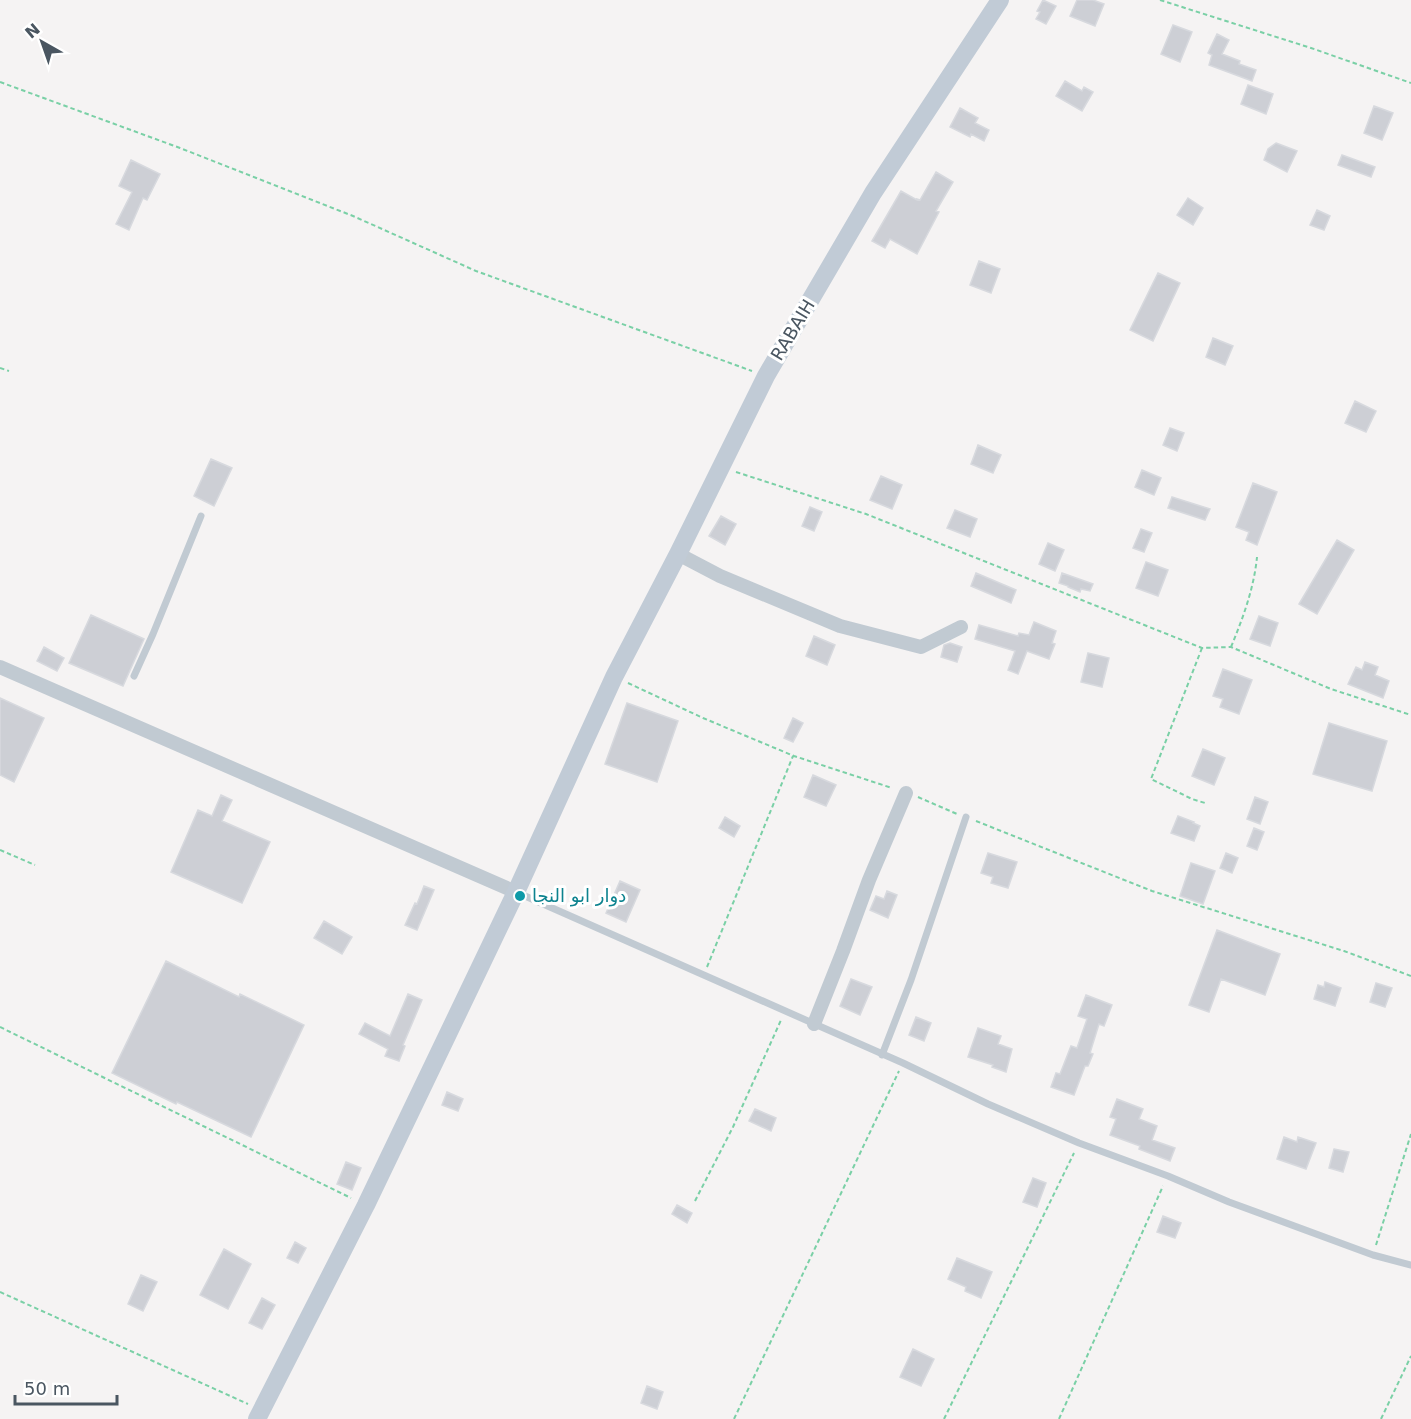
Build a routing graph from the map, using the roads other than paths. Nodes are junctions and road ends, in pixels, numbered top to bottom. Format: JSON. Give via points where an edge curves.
{"nodes":[{"id":1,"x":1000,"y":0,"type":"edge"},
{"id":2,"x":201,"y":516,"type":"dead end"},
{"id":3,"x":678,"y":554,"type":"junction"},
{"id":4,"x":961,"y":627,"type":"dead end"},
{"id":5,"x":0,"y":667,"type":"edge"},
{"id":6,"x":134,"y":676,"type":"dead end"},
{"id":7,"x":906,"y":793,"type":"road end"},
{"id":8,"x":966,"y":818,"type":"road end"},
{"id":9,"x":516,"y":892,"type":"junction"},
{"id":10,"x":814,"y":1024,"type":"junction"},
{"id":11,"x":882,"y":1055,"type":"junction"},
{"id":12,"x":1411,"y":1265,"type":"edge"},
{"id":13,"x":259,"y":1414,"type":"edge"}],
"edges":[{"from":1,"to":3,"type":"street","name":"RABAIH","via":[[873,193],[766,376]]},
{"from":2,"to":6,"type":"lane"},
{"from":3,"to":4,"type":"street","via":[[720,576],[840,626],[921,647]]},
{"from":3,"to":9,"type":"street","name":"RABAIH","via":[[614,677]]},
{"from":5,"to":9,"type":"street"},
{"from":7,"to":10,"type":"street"},
{"from":8,"to":11,"type":"lane"},
{"from":9,"to":10,"type":"lane"},
{"from":9,"to":13,"type":"street","name":"RABAIH","via":[[366,1205]]},
{"from":10,"to":11,"type":"lane"},
{"from":11,"to":12,"type":"lane","via":[[1079,1143],[1373,1255]]}]}
